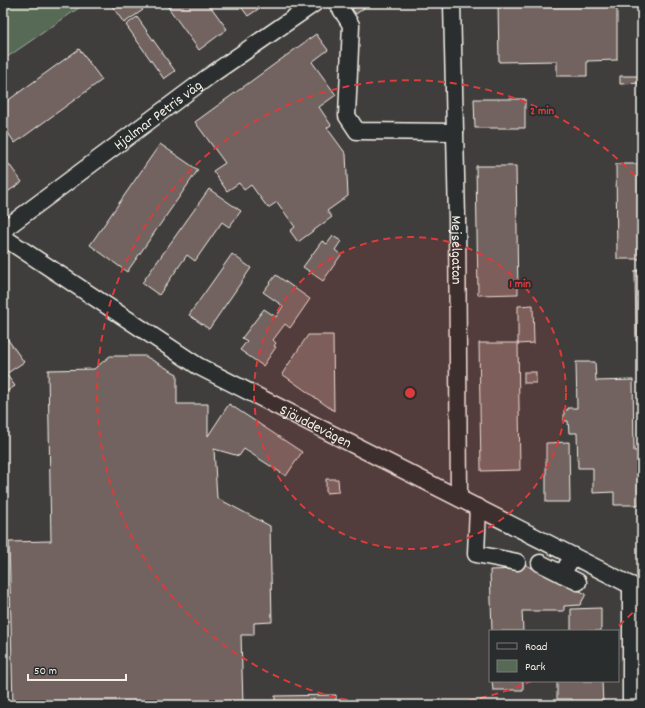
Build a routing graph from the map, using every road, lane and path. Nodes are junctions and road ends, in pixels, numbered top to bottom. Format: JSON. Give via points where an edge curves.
{"nodes":[{"id":1,"x":315,"y":3,"type":"edge"},
{"id":2,"x":337,"y":3,"type":"edge"},
{"id":3,"x":452,"y":3,"type":"edge"},
{"id":4,"x":455,"y":132,"type":"junction"},
{"id":5,"x":3,"y":230,"type":"edge"},
{"id":6,"x":3,"y":237,"type":"edge"},
{"id":7,"x":459,"y":498,"type":"junction"},
{"id":8,"x":478,"y":507,"type":"junction"},
{"id":9,"x":573,"y":556,"type":"junction"},
{"id":10,"x":517,"y":562,"type":"dead end"},
{"id":11,"x":540,"y":563,"type":"dead end"},
{"id":12,"x":562,"y":574,"type":"junction"},
{"id":13,"x":578,"y":582,"type":"dead end"},
{"id":14,"x":637,"y":588,"type":"edge"},
{"id":15,"x":631,"y":705,"type":"edge"}],
"edges":[{"from":1,"to":5,"type":"street","name":"Hjalmar Petris väg","via":[[208,78]]},
{"from":2,"to":4,"type":"street","via":[[350,25],[347,116],[357,131]]},
{"from":3,"to":4,"type":"street","name":"Mejselgatan"},
{"from":4,"to":7,"type":"street","name":"Mejselgatan"},
{"from":6,"to":7,"type":"street","name":"Sjöuddevägen","via":[[198,366]]},
{"from":7,"to":8,"type":"street","name":"Sjöuddevägen"},
{"from":8,"to":9,"type":"street","name":"Sjöuddevägen"},
{"from":8,"to":10,"type":"street","via":[[476,554]]},
{"from":9,"to":12,"type":"street"},
{"from":9,"to":14,"type":"street","name":"Sjöuddevägen"},
{"from":11,"to":12,"type":"street"},
{"from":12,"to":13,"type":"street"},
{"from":14,"to":15,"type":"street"}]}
